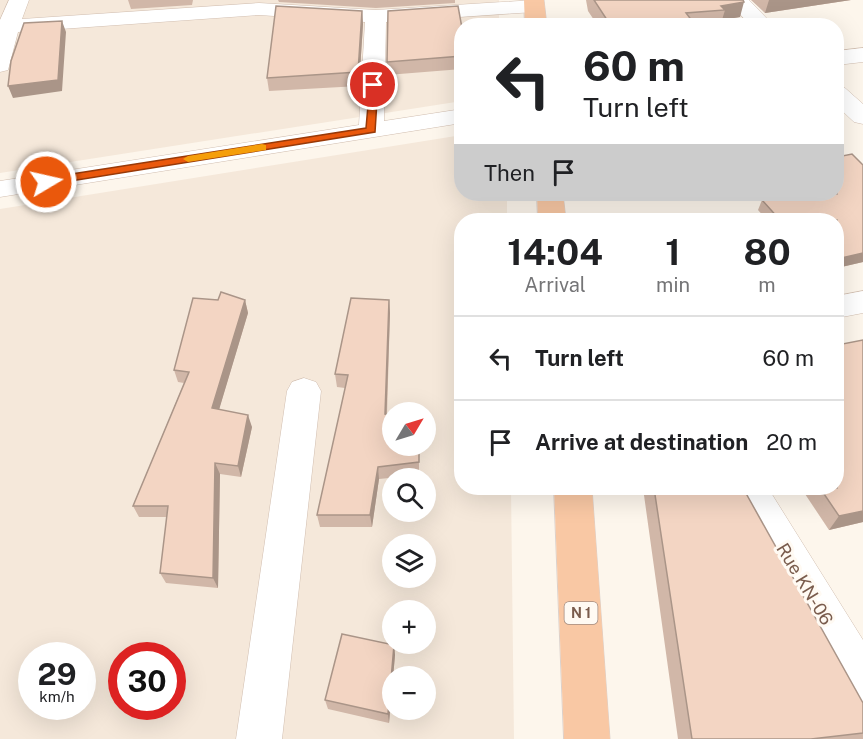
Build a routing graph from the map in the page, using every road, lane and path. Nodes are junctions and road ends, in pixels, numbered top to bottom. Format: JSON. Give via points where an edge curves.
{"nodes":[{"id":1,"x":19,"y":0,"type":"edge"},
{"id":2,"x":737,"y":0,"type":"edge"},
{"id":3,"x":260,"y":4,"type":"edge"},
{"id":4,"x":535,"y":10,"type":"edge"},
{"id":5,"x":376,"y":16,"type":"junction"},
{"id":6,"x":756,"y":18,"type":"edge"},
{"id":7,"x":8,"y":26,"type":"junction"},
{"id":8,"x":863,"y":54,"type":"edge"},
{"id":9,"x":844,"y":57,"type":"edge"},
{"id":10,"x":0,"y":65,"type":"edge"},
{"id":11,"x":844,"y":99,"type":"edge"},
{"id":12,"x":454,"y":117,"type":"edge"},
{"id":13,"x":863,"y":117,"type":"edge"},
{"id":14,"x":371,"y":130,"type":"junction"},
{"id":15,"x":0,"y":189,"type":"edge"},
{"id":16,"x":863,"y":302,"type":"edge"},
{"id":17,"x":844,"y":306,"type":"edge"},
{"id":18,"x":304,"y":391,"type":"dead end"},
{"id":19,"x":573,"y":495,"type":"edge"},
{"id":20,"x":752,"y":495,"type":"edge"},
{"id":21,"x":863,"y":680,"type":"edge"},
{"id":22,"x":259,"y":739,"type":"edge"},
{"id":23,"x":587,"y":739,"type":"edge"}],
"edges":[{"from":1,"to":7,"type":"street"},
{"from":2,"to":6,"type":"street"},
{"from":3,"to":5,"type":"street"},
{"from":3,"to":7,"type":"street"},
{"from":4,"to":5,"type":"street"},
{"from":5,"to":14,"type":"street"},
{"from":7,"to":10,"type":"street"},
{"from":8,"to":9,"type":"street"},
{"from":11,"to":13,"type":"street"},
{"from":12,"to":14,"type":"street"},
{"from":14,"to":15,"type":"street"},
{"from":16,"to":17,"type":"street"},
{"from":18,"to":22,"type":"street"},
{"from":19,"to":23,"type":"highway","number":"N 1"},
{"from":20,"to":21,"type":"street","name":"Rue KN-06"}]}
